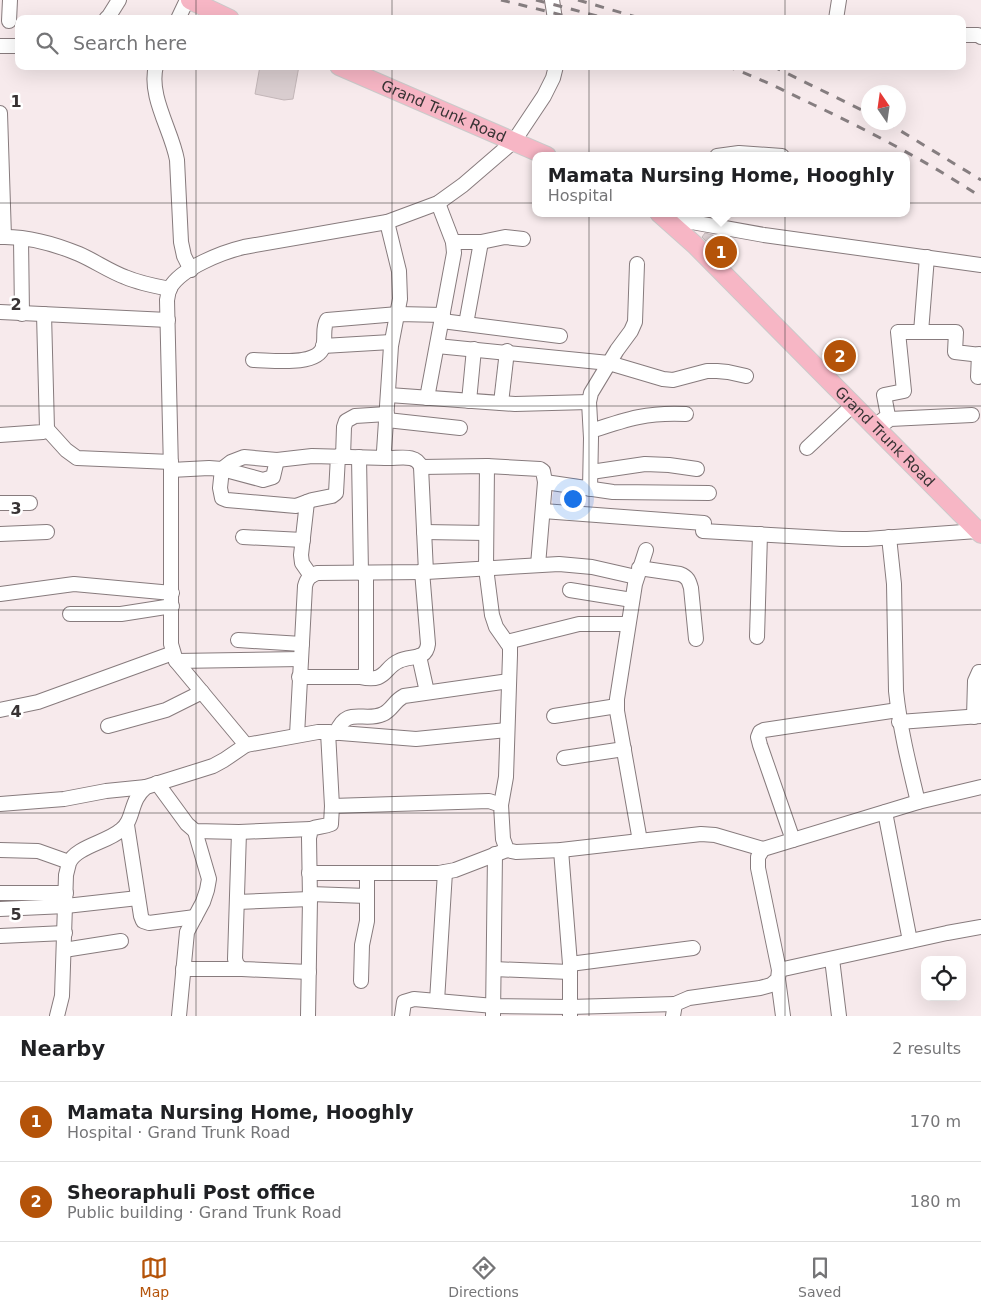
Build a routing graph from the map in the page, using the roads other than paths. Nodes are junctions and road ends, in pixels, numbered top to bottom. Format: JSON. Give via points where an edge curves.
{"nodes":[{"id":1,"x":10,"y":0,"type":"edge"},
{"id":2,"x":118,"y":0,"type":"edge"},
{"id":3,"x":189,"y":0,"type":"edge"},
{"id":4,"x":552,"y":0,"type":"edge"},
{"id":5,"x":838,"y":0,"type":"edge"},
{"id":6,"x":110,"y":15,"type":"edge"},
{"id":7,"x":180,"y":15,"type":"edge"},
{"id":8,"x":221,"y":15,"type":"edge"},
{"id":9,"x":554,"y":15,"type":"edge"},
{"id":10,"x":836,"y":15,"type":"edge"},
{"id":11,"x":9,"y":21,"type":"edge"},
{"id":12,"x":966,"y":35,"type":"edge"},
{"id":13,"x":981,"y":36,"type":"edge"},
{"id":14,"x":0,"y":46,"type":"edge"},
{"id":15,"x":15,"y":46,"type":"edge"},
{"id":16,"x":155,"y":70,"type":"edge"},
{"id":17,"x":348,"y":70,"type":"edge"},
{"id":18,"x":555,"y":70,"type":"edge"},
{"id":19,"x":0,"y":113,"type":"edge"},
{"id":20,"x":514,"y":141,"type":"junction"},
{"id":21,"x":538,"y":152,"type":"edge"},
{"id":22,"x":1,"y":170,"type":"edge"},
{"id":23,"x":438,"y":203,"type":"junction"},
{"id":24,"x":663,"y":217,"type":"edge"},
{"id":25,"x":682,"y":217,"type":"edge"},
{"id":26,"x":703,"y":219,"type":"edge"},
{"id":27,"x":387,"y":222,"type":"junction"},
{"id":28,"x":2,"y":237,"type":"edge"},
{"id":29,"x":21,"y":239,"type":"junction"},
{"id":30,"x":523,"y":239,"type":"dead end"},
{"id":31,"x":453,"y":242,"type":"junction"},
{"id":32,"x":481,"y":242,"type":"junction"},
{"id":33,"x":927,"y":257,"type":"junction"},
{"id":34,"x":637,"y":264,"type":"dead end"},
{"id":35,"x":981,"y":265,"type":"edge"},
{"id":36,"x":191,"y":270,"type":"junction"},
{"id":37,"x":170,"y":289,"type":"junction"},
{"id":38,"x":0,"y":312,"type":"edge"},
{"id":39,"x":22,"y":314,"type":"junction"},
{"id":40,"x":44,"y":314,"type":"junction"},
{"id":41,"x":398,"y":314,"type":"junction"},
{"id":42,"x":442,"y":318,"type":"junction"},
{"id":43,"x":168,"y":320,"type":"junction"},
{"id":44,"x":466,"y":324,"type":"junction"},
{"id":45,"x":921,"y":332,"type":"junction"},
{"id":46,"x":560,"y":336,"type":"dead end"},
{"id":47,"x":391,"y":342,"type":"junction"},
{"id":48,"x":323,"y":346,"type":"junction"},
{"id":49,"x":437,"y":346,"type":"junction"},
{"id":50,"x":474,"y":349,"type":"junction"},
{"id":51,"x":507,"y":351,"type":"junction"},
{"id":52,"x":980,"y":354,"type":"edge"},
{"id":53,"x":253,"y":360,"type":"dead end"},
{"id":54,"x":609,"y":363,"type":"junction"},
{"id":55,"x":746,"y":376,"type":"dead end"},
{"id":56,"x":978,"y":376,"type":"dead end"},
{"id":57,"x":389,"y":395,"type":"junction"},
{"id":58,"x":427,"y":398,"type":"junction"},
{"id":59,"x":470,"y":401,"type":"junction"},
{"id":60,"x":589,"y":402,"type":"junction"},
{"id":61,"x":501,"y":403,"type":"junction"},
{"id":62,"x":853,"y":405,"type":"junction"},
{"id":63,"x":686,"y":414,"type":"dead end"},
{"id":64,"x":972,"y":415,"type":"dead end"},
{"id":65,"x":387,"y":417,"type":"junction"},
{"id":66,"x":460,"y":428,"type":"dead end"},
{"id":67,"x":875,"y":428,"type":"junction"},
{"id":68,"x":47,"y":429,"type":"junction"},
{"id":69,"x":591,"y":431,"type":"junction"},
{"id":70,"x":0,"y":435,"type":"edge"},
{"id":71,"x":807,"y":448,"type":"dead end"},
{"id":72,"x":340,"y":457,"type":"junction"},
{"id":73,"x":359,"y":457,"type":"junction"},
{"id":74,"x":386,"y":458,"type":"junction"},
{"id":75,"x":277,"y":460,"type":"junction"},
{"id":76,"x":171,"y":466,"type":"junction"},
{"id":77,"x":487,"y":466,"type":"junction"},
{"id":78,"x":421,"y":467,"type":"junction"},
{"id":79,"x":222,"y":469,"type":"junction"},
{"id":80,"x":697,"y":469,"type":"dead end"},
{"id":81,"x":591,"y":472,"type":"junction"},
{"id":82,"x":545,"y":482,"type":"junction"},
{"id":83,"x":590,"y":489,"type":"junction"},
{"id":84,"x":709,"y":493,"type":"dead end"},
{"id":85,"x":307,"y":502,"type":"junction"},
{"id":86,"x":0,"y":503,"type":"edge"},
{"id":87,"x":30,"y":503,"type":"dead end"},
{"id":88,"x":542,"y":511,"type":"junction"},
{"id":89,"x":48,"y":532,"type":"dead end"},
{"id":90,"x":424,"y":532,"type":"junction"},
{"id":91,"x":486,"y":533,"type":"junction"},
{"id":92,"x":979,"y":533,"type":"edge"},
{"id":93,"x":0,"y":534,"type":"edge"},
{"id":94,"x":760,"y":534,"type":"junction"},
{"id":95,"x":243,"y":537,"type":"dead end"},
{"id":96,"x":889,"y":537,"type":"junction"},
{"id":97,"x":303,"y":540,"type":"junction"},
{"id":98,"x":646,"y":550,"type":"dead end"},
{"id":99,"x":538,"y":565,"type":"junction"},
{"id":100,"x":486,"y":568,"type":"junction"},
{"id":101,"x":424,"y":572,"type":"junction"},
{"id":102,"x":363,"y":573,"type":"junction"},
{"id":103,"x":638,"y":573,"type":"junction"},
{"id":104,"x":311,"y":576,"type":"junction"},
{"id":105,"x":570,"y":590,"type":"dead end"},
{"id":106,"x":0,"y":594,"type":"edge"},
{"id":107,"x":172,"y":599,"type":"junction"},
{"id":108,"x":632,"y":600,"type":"junction"},
{"id":109,"x":70,"y":614,"type":"dead end"},
{"id":110,"x":628,"y":624,"type":"junction"},
{"id":111,"x":757,"y":637,"type":"dead end"},
{"id":112,"x":696,"y":639,"type":"dead end"},
{"id":113,"x":238,"y":640,"type":"dead end"},
{"id":114,"x":507,"y":642,"type":"junction"},
{"id":115,"x":302,"y":644,"type":"junction"},
{"id":116,"x":419,"y":656,"type":"junction"},
{"id":117,"x":174,"y":657,"type":"junction"},
{"id":118,"x":301,"y":659,"type":"junction"},
{"id":119,"x":981,"y":672,"type":"edge"},
{"id":120,"x":299,"y":677,"type":"junction"},
{"id":121,"x":360,"y":677,"type":"junction"},
{"id":122,"x":510,"y":680,"type":"junction"},
{"id":123,"x":202,"y":692,"type":"junction"},
{"id":124,"x":427,"y":692,"type":"junction"},
{"id":125,"x":617,"y":706,"type":"junction"},
{"id":126,"x":0,"y":710,"type":"edge"},
{"id":127,"x":554,"y":716,"type":"dead end"},
{"id":128,"x":898,"y":716,"type":"junction"},
{"id":129,"x":978,"y":716,"type":"edge"},
{"id":130,"x":108,"y":726,"type":"dead end"},
{"id":131,"x":507,"y":730,"type":"junction"},
{"id":132,"x":332,"y":732,"type":"junction"},
{"id":133,"x":297,"y":735,"type":"junction"},
{"id":134,"x":246,"y":745,"type":"junction"},
{"id":135,"x":624,"y":749,"type":"junction"},
{"id":136,"x":564,"y":758,"type":"dead end"},
{"id":137,"x":151,"y":785,"type":"junction"},
{"id":138,"x":981,"y":787,"type":"edge"},
{"id":139,"x":918,"y":802,"type":"junction"},
{"id":140,"x":0,"y":804,"type":"edge"},
{"id":141,"x":501,"y":805,"type":"junction"},
{"id":142,"x":332,"y":806,"type":"junction"},
{"id":143,"x":885,"y":812,"type":"junction"},
{"id":144,"x":127,"y":825,"type":"junction"},
{"id":145,"x":311,"y":830,"type":"junction"},
{"id":146,"x":195,"y":831,"type":"junction"},
{"id":147,"x":239,"y":832,"type":"junction"},
{"id":148,"x":794,"y":840,"type":"junction"},
{"id":149,"x":640,"y":841,"type":"junction"},
{"id":150,"x":763,"y":849,"type":"junction"},
{"id":151,"x":0,"y":850,"type":"edge"},
{"id":152,"x":561,"y":850,"type":"junction"},
{"id":153,"x":501,"y":852,"type":"junction"},
{"id":154,"x":69,"y":862,"type":"junction"},
{"id":155,"x":445,"y":872,"type":"junction"},
{"id":156,"x":367,"y":873,"type":"junction"},
{"id":157,"x":309,"y":874,"type":"junction"},
{"id":158,"x":0,"y":894,"type":"edge"},
{"id":159,"x":310,"y":896,"type":"junction"},
{"id":160,"x":367,"y":896,"type":"junction"},
{"id":161,"x":138,"y":898,"type":"junction"},
{"id":162,"x":66,"y":900,"type":"junction"},
{"id":163,"x":237,"y":902,"type":"junction"},
{"id":164,"x":0,"y":909,"type":"edge"},
{"id":165,"x":195,"y":917,"type":"junction"},
{"id":166,"x":981,"y":927,"type":"edge"},
{"id":167,"x":65,"y":933,"type":"junction"},
{"id":168,"x":0,"y":936,"type":"edge"},
{"id":169,"x":121,"y":941,"type":"dead end"},
{"id":170,"x":910,"y":941,"type":"junction"},
{"id":171,"x":693,"y":948,"type":"dead end"},
{"id":172,"x":64,"y":950,"type":"junction"},
{"id":173,"x":832,"y":959,"type":"junction"},
{"id":174,"x":570,"y":968,"type":"junction"},
{"id":175,"x":183,"y":969,"type":"junction"},
{"id":176,"x":242,"y":969,"type":"junction"},
{"id":177,"x":494,"y":969,"type":"junction"},
{"id":178,"x":309,"y":972,"type":"junction"},
{"id":179,"x":779,"y":974,"type":"junction"},
{"id":180,"x":361,"y":980,"type":"dead end"},
{"id":181,"x":62,"y":996,"type":"junction"},
{"id":182,"x":437,"y":1001,"type":"junction"},
{"id":183,"x":674,"y":1010,"type":"edge"},
{"id":184,"x":493,"y":1011,"type":"edge"},
{"id":185,"x":570,"y":1012,"type":"edge"},
{"id":186,"x":57,"y":1016,"type":"edge"},
{"id":187,"x":67,"y":1016,"type":"edge"},
{"id":188,"x":179,"y":1016,"type":"edge"},
{"id":189,"x":308,"y":1016,"type":"edge"},
{"id":190,"x":402,"y":1016,"type":"edge"},
{"id":191,"x":783,"y":1016,"type":"edge"},
{"id":192,"x":839,"y":1016,"type":"edge"}],
"edges":[{"from":1,"to":11,"type":"street"},
{"from":2,"to":6,"type":"street"},
{"from":3,"to":7,"type":"street"},
{"from":3,"to":8,"type":"main road"},
{"from":4,"to":9,"type":"street"},
{"from":5,"to":10,"type":"street"},
{"from":12,"to":13,"type":"street"},
{"from":14,"to":15,"type":"street"},
{"from":16,"to":36,"type":"street","via":[[156,96],[177,160],[180,242]]},
{"from":17,"to":20,"type":"main road","name":"Grand Trunk Road"},
{"from":18,"to":20,"type":"street","via":[[544,96]]},
{"from":19,"to":22,"type":"street"},
{"from":20,"to":21,"type":"main road","name":"Grand Trunk Road"},
{"from":20,"to":23,"type":"street"},
{"from":22,"to":28,"type":"street"},
{"from":23,"to":27,"type":"street"},
{"from":23,"to":31,"type":"street"},
{"from":24,"to":62,"type":"main road","name":"Grand Trunk Road"},
{"from":25,"to":26,"type":"street"},
{"from":26,"to":33,"type":"street","via":[[764,235]]},
{"from":27,"to":36,"type":"street","via":[[244,246],[210,258]]},
{"from":27,"to":41,"type":"street","via":[[399,271]]},
{"from":28,"to":29,"type":"street"},
{"from":29,"to":37,"type":"street","via":[[60,247],[141,283]]},
{"from":29,"to":39,"type":"street"},
{"from":30,"to":32,"type":"street","via":[[505,237]]},
{"from":31,"to":32,"type":"street"},
{"from":31,"to":42,"type":"street","via":[[452,271]]},
{"from":32,"to":44,"type":"street"},
{"from":33,"to":35,"type":"street"},
{"from":33,"to":45,"type":"street"},
{"from":34,"to":54,"type":"street","via":[[635,322]]},
{"from":36,"to":37,"type":"street"},
{"from":37,"to":43,"type":"street"},
{"from":38,"to":39,"type":"street"},
{"from":39,"to":40,"type":"street"},
{"from":40,"to":43,"type":"street"},
{"from":40,"to":68,"type":"street"},
{"from":41,"to":42,"type":"street"},
{"from":41,"to":47,"type":"street"},
{"from":41,"to":48,"type":"street","via":[[327,320]]},
{"from":42,"to":44,"type":"street"},
{"from":42,"to":49,"type":"street"},
{"from":43,"to":76,"type":"street"},
{"from":44,"to":46,"type":"street"},
{"from":45,"to":52,"type":"street","via":[[956,332],[956,352]]},
{"from":45,"to":67,"type":"street","via":[[898,332],[904,391],[884,395],[888,416]]},
{"from":47,"to":48,"type":"street"},
{"from":47,"to":57,"type":"street"},
{"from":48,"to":53,"type":"street","via":[[315,356],[305,359]]},
{"from":49,"to":50,"type":"street"},
{"from":49,"to":58,"type":"street"},
{"from":50,"to":51,"type":"street"},
{"from":50,"to":59,"type":"street"},
{"from":51,"to":54,"type":"street"},
{"from":51,"to":61,"type":"street"},
{"from":52,"to":56,"type":"street"},
{"from":54,"to":55,"type":"street","via":[[663,379],[684,378],[708,371]]},
{"from":54,"to":60,"type":"street","via":[[594,386]]},
{"from":57,"to":58,"type":"street"},
{"from":57,"to":65,"type":"street"},
{"from":58,"to":59,"type":"street"},
{"from":59,"to":61,"type":"street"},
{"from":60,"to":61,"type":"street"},
{"from":60,"to":69,"type":"street"},
{"from":62,"to":67,"type":"main road","name":"Grand Trunk Road"},
{"from":62,"to":71,"type":"street"},
{"from":63,"to":69,"type":"street","via":[[640,416]]},
{"from":64,"to":67,"type":"street","via":[[890,418]]},
{"from":65,"to":66,"type":"street"},
{"from":65,"to":72,"type":"street","via":[[355,416],[346,421]]},
{"from":65,"to":74,"type":"street"},
{"from":67,"to":92,"type":"main road","name":"Grand Trunk Road"},
{"from":68,"to":70,"type":"street"},
{"from":68,"to":76,"type":"street","via":[[77,458]]},
{"from":69,"to":81,"type":"street"},
{"from":72,"to":73,"type":"street"},
{"from":72,"to":75,"type":"street"},
{"from":72,"to":85,"type":"street","via":[[336,493]]},
{"from":73,"to":74,"type":"street"},
{"from":73,"to":102,"type":"street"},
{"from":74,"to":78,"type":"street","via":[[415,458]]},
{"from":75,"to":79,"type":"street","via":[[244,457]]},
{"from":75,"to":79,"type":"street","via":[[273,477],[263,480]]},
{"from":76,"to":79,"type":"street"},
{"from":76,"to":107,"type":"street"},
{"from":77,"to":78,"type":"street"},
{"from":77,"to":82,"type":"street","via":[[540,470],[545,474]]},
{"from":77,"to":91,"type":"street"},
{"from":78,"to":90,"type":"street"},
{"from":79,"to":85,"type":"street","via":[[220,494],[227,500],[288,506]]},
{"from":80,"to":81,"type":"street","via":[[645,464]]},
{"from":81,"to":83,"type":"street"},
{"from":82,"to":83,"type":"street"},
{"from":82,"to":88,"type":"street"},
{"from":83,"to":84,"type":"street","via":[[626,493]]},
{"from":85,"to":97,"type":"street"},
{"from":86,"to":87,"type":"street"},
{"from":88,"to":94,"type":"street","via":[[704,523],[703,531]]},
{"from":88,"to":99,"type":"street"},
{"from":89,"to":93,"type":"street"},
{"from":90,"to":91,"type":"street"},
{"from":90,"to":101,"type":"street"},
{"from":91,"to":100,"type":"street"},
{"from":92,"to":96,"type":"street"},
{"from":94,"to":96,"type":"street","via":[[842,539]]},
{"from":94,"to":111,"type":"street"},
{"from":95,"to":97,"type":"street"},
{"from":96,"to":128,"type":"street","via":[[894,584]]},
{"from":97,"to":104,"type":"street","via":[[302,563]]},
{"from":98,"to":103,"type":"street"},
{"from":99,"to":100,"type":"street"},
{"from":99,"to":103,"type":"street","via":[[575,564]]},
{"from":100,"to":101,"type":"street"},
{"from":100,"to":114,"type":"street","via":[[492,615]]},
{"from":101,"to":102,"type":"street"},
{"from":101,"to":116,"type":"street","via":[[428,644],[427,651]]},
{"from":102,"to":104,"type":"street","via":[[317,573]]},
{"from":102,"to":121,"type":"street","via":[[366,671]]},
{"from":103,"to":108,"type":"street"},
{"from":103,"to":112,"type":"street","via":[[680,574],[689,580]]},
{"from":104,"to":115,"type":"street","via":[[306,580]]},
{"from":105,"to":108,"type":"street"},
{"from":106,"to":107,"type":"street","via":[[74,584]]},
{"from":107,"to":109,"type":"street","via":[[133,613]]},
{"from":107,"to":117,"type":"street"},
{"from":108,"to":110,"type":"street"},
{"from":110,"to":114,"type":"street","via":[[579,624]]},
{"from":110,"to":125,"type":"street"},
{"from":113,"to":115,"type":"street"},
{"from":114,"to":122,"type":"street","via":[[510,646]]},
{"from":115,"to":118,"type":"street"},
{"from":116,"to":121,"type":"street","via":[[398,661],[379,677]]},
{"from":116,"to":124,"type":"street"},
{"from":117,"to":118,"type":"street"},
{"from":117,"to":123,"type":"street"},
{"from":117,"to":126,"type":"street","via":[[38,702]]},
{"from":118,"to":120,"type":"street"},
{"from":119,"to":129,"type":"street","via":[[975,681]]},
{"from":120,"to":121,"type":"street"},
{"from":120,"to":133,"type":"street"},
{"from":122,"to":124,"type":"street"},
{"from":122,"to":131,"type":"street"},
{"from":123,"to":130,"type":"street","via":[[166,710]]},
{"from":123,"to":134,"type":"street"},
{"from":124,"to":132,"type":"street","via":[[398,699],[379,715],[344,719]]},
{"from":125,"to":127,"type":"street"},
{"from":125,"to":135,"type":"street"},
{"from":128,"to":129,"type":"street"},
{"from":128,"to":139,"type":"street"},
{"from":128,"to":148,"type":"street","via":[[760,732],[760,746]]},
{"from":131,"to":132,"type":"street","via":[[416,739]]},
{"from":131,"to":141,"type":"street","via":[[506,777]]},
{"from":132,"to":133,"type":"street"},
{"from":132,"to":142,"type":"street"},
{"from":133,"to":134,"type":"street"},
{"from":134,"to":137,"type":"street","via":[[213,766]]},
{"from":135,"to":136,"type":"street"},
{"from":135,"to":149,"type":"street"},
{"from":137,"to":140,"type":"street","via":[[64,800]]},
{"from":137,"to":144,"type":"street","via":[[138,794]]},
{"from":137,"to":146,"type":"street"},
{"from":138,"to":139,"type":"street"},
{"from":139,"to":143,"type":"street"},
{"from":141,"to":142,"type":"street","via":[[477,800]]},
{"from":141,"to":153,"type":"street"},
{"from":142,"to":145,"type":"street","via":[[331,824]]},
{"from":143,"to":148,"type":"street"},
{"from":143,"to":170,"type":"street"},
{"from":144,"to":154,"type":"street","via":[[114,836],[76,854]]},
{"from":144,"to":161,"type":"street"},
{"from":145,"to":147,"type":"street"},
{"from":145,"to":157,"type":"street"},
{"from":146,"to":147,"type":"street"},
{"from":146,"to":165,"type":"street","via":[[209,879]]},
{"from":147,"to":163,"type":"street"},
{"from":148,"to":150,"type":"street"},
{"from":149,"to":150,"type":"street","via":[[708,834]]},
{"from":149,"to":152,"type":"street"},
{"from":150,"to":179,"type":"street","via":[[758,857],[758,868]]},
{"from":151,"to":154,"type":"street","via":[[38,851]]},
{"from":152,"to":153,"type":"street"},
{"from":152,"to":174,"type":"street"},
{"from":153,"to":155,"type":"street"},
{"from":153,"to":177,"type":"street"},
{"from":154,"to":162,"type":"street"},
{"from":155,"to":156,"type":"street"},
{"from":155,"to":182,"type":"street"},
{"from":156,"to":157,"type":"street"},
{"from":156,"to":160,"type":"street"},
{"from":157,"to":159,"type":"street"},
{"from":158,"to":162,"type":"street"},
{"from":159,"to":160,"type":"street"},
{"from":159,"to":163,"type":"street"},
{"from":159,"to":178,"type":"street"},
{"from":160,"to":180,"type":"street"},
{"from":161,"to":162,"type":"street"},
{"from":161,"to":165,"type":"street","via":[[143,921],[149,923]]},
{"from":162,"to":164,"type":"street"},
{"from":162,"to":167,"type":"street"},
{"from":163,"to":176,"type":"street","via":[[235,959]]},
{"from":165,"to":175,"type":"street","via":[[187,932]]},
{"from":166,"to":170,"type":"street"},
{"from":167,"to":168,"type":"street"},
{"from":167,"to":172,"type":"street"},
{"from":169,"to":172,"type":"street"},
{"from":170,"to":173,"type":"street"},
{"from":171,"to":174,"type":"street"},
{"from":172,"to":181,"type":"street"},
{"from":173,"to":179,"type":"street"},
{"from":173,"to":192,"type":"street"},
{"from":174,"to":177,"type":"street"},
{"from":174,"to":185,"type":"street"},
{"from":175,"to":176,"type":"street"},
{"from":175,"to":188,"type":"street"},
{"from":176,"to":178,"type":"street"},
{"from":177,"to":184,"type":"street"},
{"from":178,"to":189,"type":"street"},
{"from":179,"to":183,"type":"street","via":[[771,985],[689,998]]},
{"from":179,"to":191,"type":"street"},
{"from":181,"to":186,"type":"street"},
{"from":181,"to":187,"type":"street"},
{"from":182,"to":184,"type":"street"},
{"from":182,"to":190,"type":"street","via":[[408,999],[404,1002]]},
{"from":183,"to":185,"type":"street"},
{"from":184,"to":185,"type":"street"}]}
